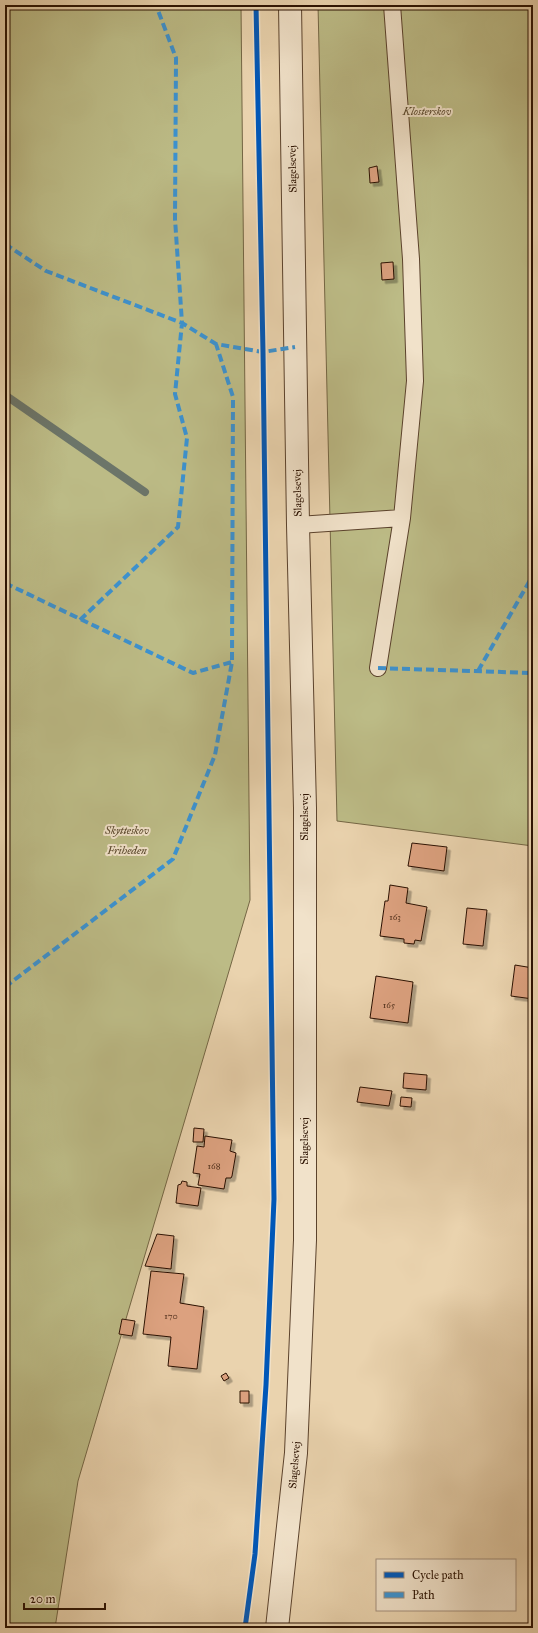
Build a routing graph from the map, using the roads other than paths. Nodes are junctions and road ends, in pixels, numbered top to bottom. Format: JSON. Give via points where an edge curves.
{"nodes":[{"id":1,"x":290,"y":5,"type":"edge"},
{"id":2,"x":392,"y":5,"type":"edge"},
{"id":3,"x":402,"y":518,"type":"junction"},
{"id":4,"x":298,"y":525,"type":"junction"},
{"id":5,"x":378,"y":668,"type":"dead end"},
{"id":6,"x":277,"y":1628,"type":"edge"}],
"edges":[{"from":1,"to":4,"type":"street","name":"Slagelsevej"},
{"from":2,"to":3,"type":"lane","via":[[411,259],[415,381]]},
{"from":3,"to":4,"type":"lane"},
{"from":3,"to":5,"type":"lane"},
{"from":4,"to":6,"type":"street","name":"Slagelsevej","via":[[305,808],[305,1240],[296,1453]]}]}
